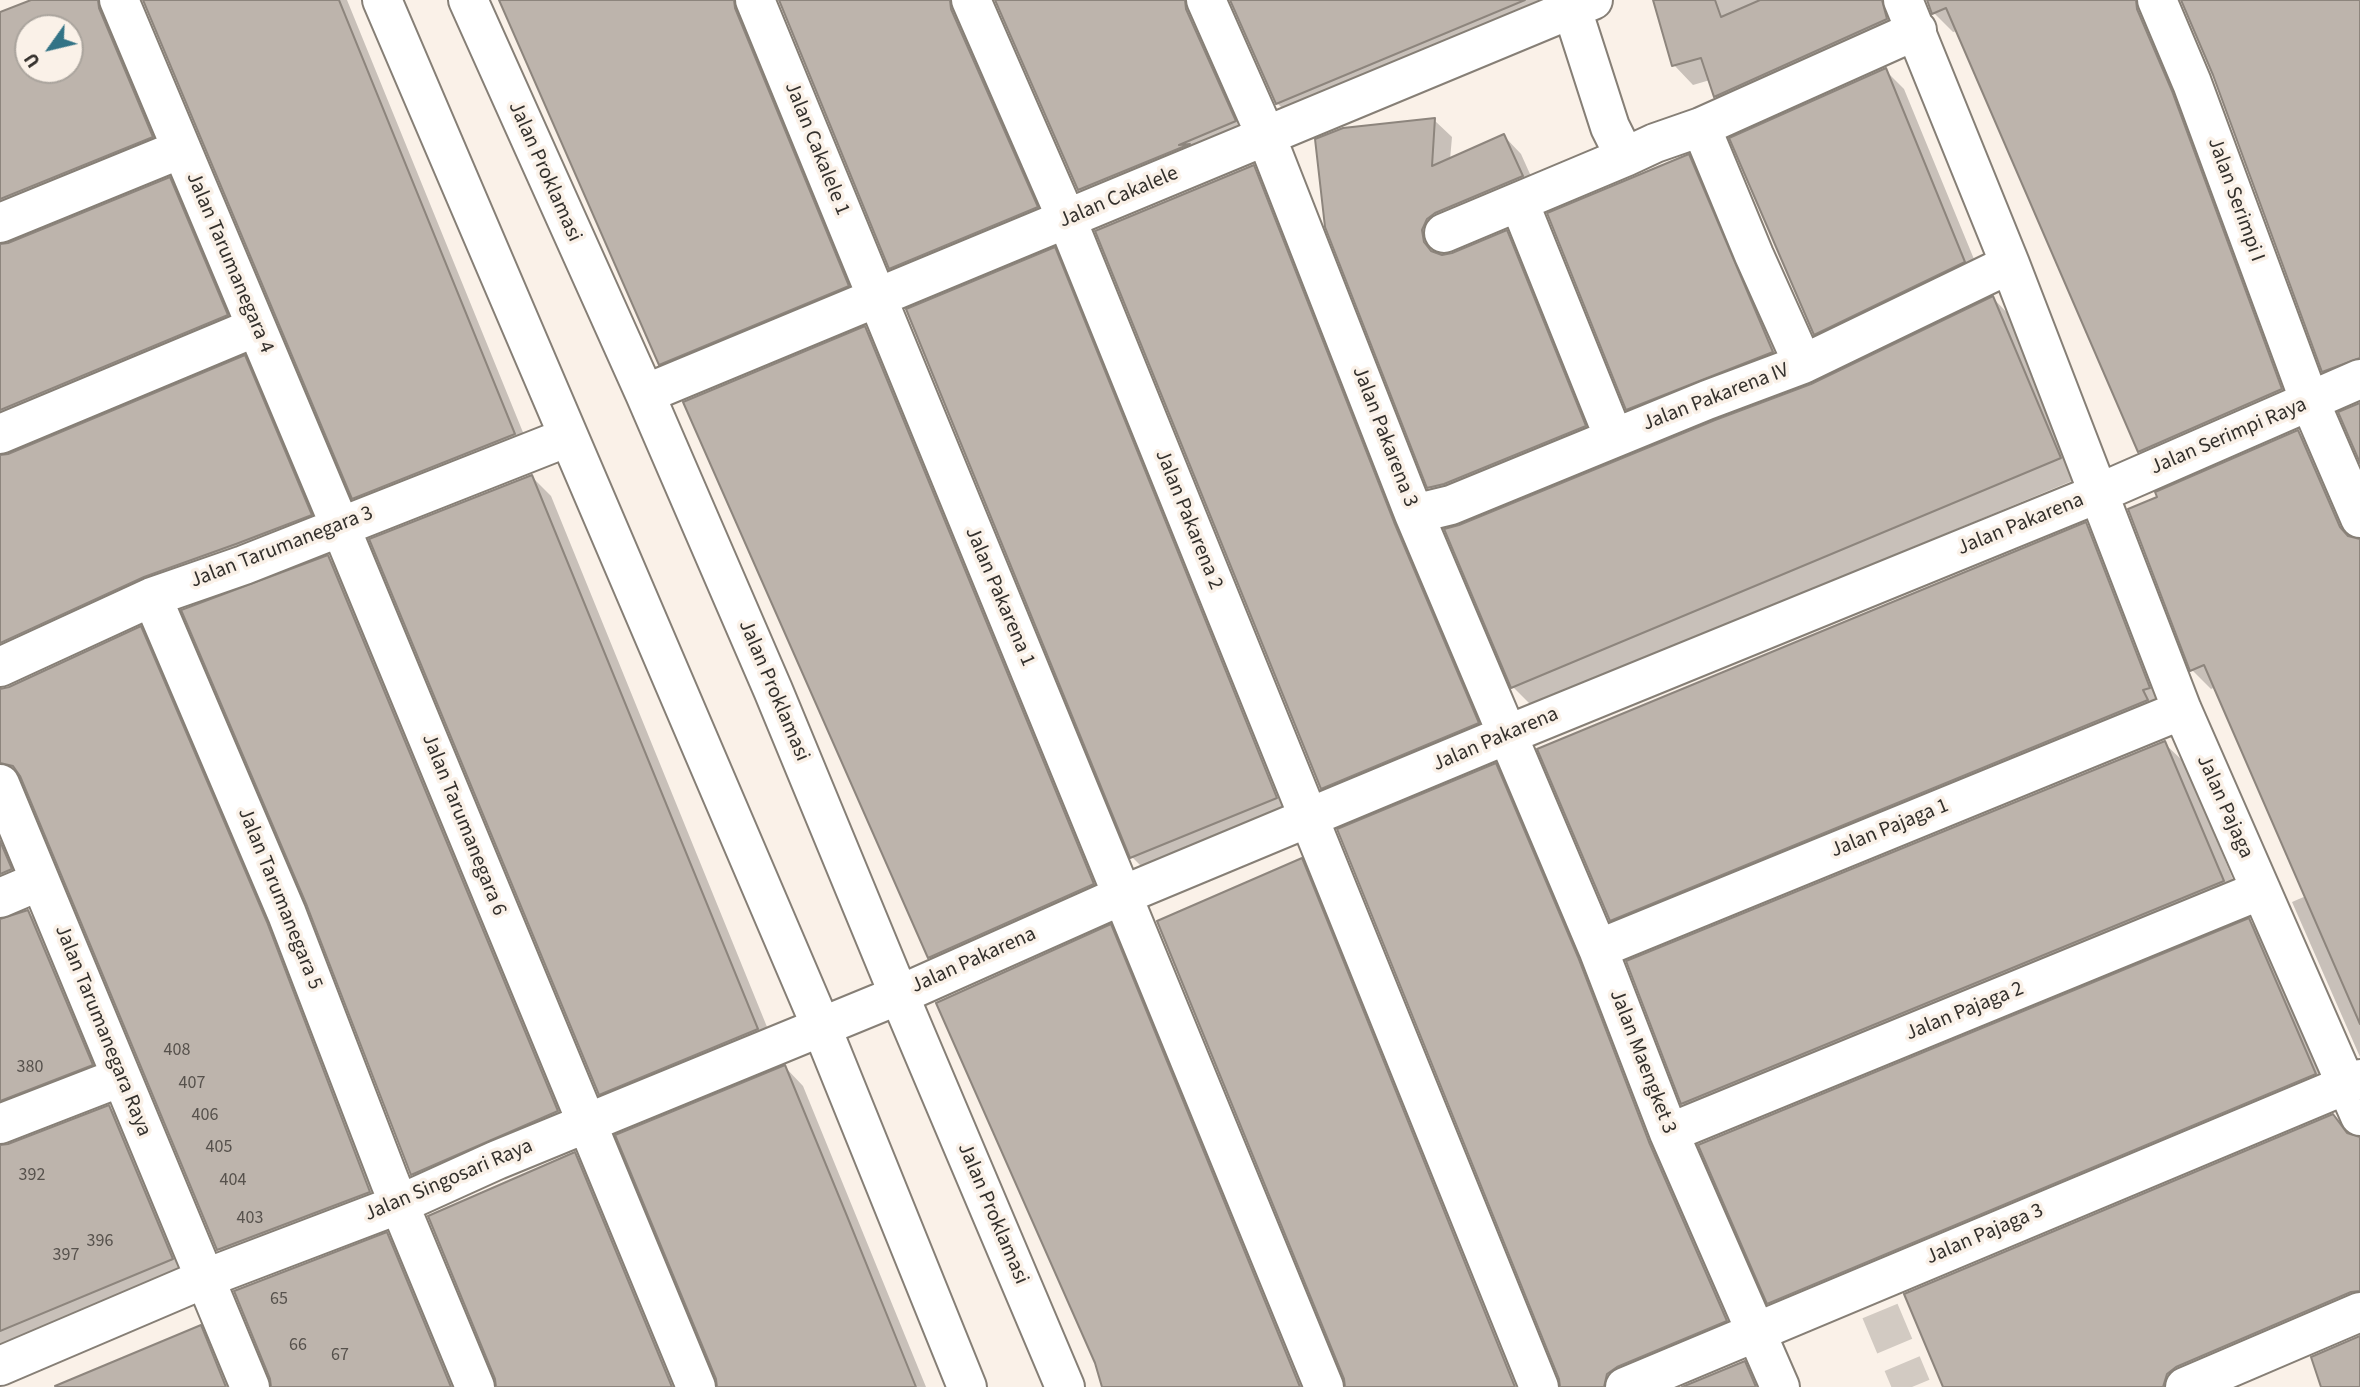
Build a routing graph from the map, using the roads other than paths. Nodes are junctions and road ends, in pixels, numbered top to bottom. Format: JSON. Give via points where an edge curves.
{"nodes":[{"id":1,"x":119,"y":0,"type":"edge"},
{"id":2,"x":382,"y":0,"type":"edge"},
{"id":3,"x":468,"y":0,"type":"edge"},
{"id":4,"x":755,"y":0,"type":"edge"},
{"id":5,"x":971,"y":0,"type":"edge"},
{"id":6,"x":1206,"y":0,"type":"edge"},
{"id":7,"x":2157,"y":0,"type":"edge"},
{"id":8,"x":1583,"y":5,"type":"edge"},
{"id":9,"x":1910,"y":15,"type":"edge"},
{"id":10,"x":1701,"y":127,"type":"junction"},
{"id":11,"x":1266,"y":136,"type":"junction"},
{"id":12,"x":181,"y":149,"type":"junction"},
{"id":13,"x":1625,"y":157,"type":"junction"},
{"id":14,"x":1519,"y":202,"type":"junction"},
{"id":15,"x":1067,"y":220,"type":"junction"},
{"id":16,"x":0,"y":223,"type":"edge"},
{"id":17,"x":1444,"y":233,"type":"dead end"},
{"id":18,"x":2010,"y":264,"type":"junction"},
{"id":19,"x":876,"y":299,"type":"junction"},
{"id":20,"x":256,"y":327,"type":"junction"},
{"id":21,"x":1804,"y":364,"type":"junction"},
{"id":22,"x":2360,"y":379,"type":"edge"},
{"id":23,"x":645,"y":394,"type":"junction"},
{"id":24,"x":2310,"y":402,"type":"junction"},
{"id":25,"x":0,"y":434,"type":"edge"},
{"id":26,"x":568,"y":437,"type":"junction"},
{"id":27,"x":1614,"y":438,"type":"junction"},
{"id":28,"x":2097,"y":494,"type":"junction"},
{"id":29,"x":1414,"y":514,"type":"junction"},
{"id":30,"x":2360,"y":518,"type":"edge"},
{"id":31,"x":340,"y":526,"type":"junction"},
{"id":32,"x":152,"y":597,"type":"junction"},
{"id":33,"x":0,"y":667,"type":"edge"},
{"id":34,"x":2182,"y":710,"type":"junction"},
{"id":35,"x":1509,"y":734,"type":"junction"},
{"id":36,"x":0,"y":784,"type":"edge"},
{"id":37,"x":1309,"y":819,"type":"junction"},
{"id":38,"x":40,"y":881,"type":"junction"},
{"id":39,"x":2261,"y":890,"type":"junction"},
{"id":40,"x":1123,"y":895,"type":"junction"},
{"id":41,"x":0,"y":898,"type":"edge"},
{"id":42,"x":1598,"y":948,"type":"junction"},
{"id":43,"x":899,"y":995,"type":"junction"},
{"id":44,"x":821,"y":1026,"type":"junction"},
{"id":45,"x":121,"y":1077,"type":"junction"},
{"id":46,"x":2355,"y":1093,"type":"edge"},
{"id":47,"x":0,"y":1124,"type":"edge"},
{"id":48,"x":586,"y":1124,"type":"junction"},
{"id":49,"x":1669,"y":1133,"type":"junction"},
{"id":50,"x":400,"y":1203,"type":"junction"},
{"id":51,"x":206,"y":1278,"type":"junction"},
{"id":52,"x":2360,"y":1312,"type":"edge"},
{"id":53,"x":1757,"y":1331,"type":"junction"},
{"id":54,"x":0,"y":1366,"type":"edge"},
{"id":55,"x":250,"y":1387,"type":"edge"},
{"id":56,"x":475,"y":1387,"type":"edge"},
{"id":57,"x":696,"y":1387,"type":"edge"},
{"id":58,"x":967,"y":1387,"type":"edge"},
{"id":59,"x":1065,"y":1387,"type":"edge"},
{"id":60,"x":1324,"y":1387,"type":"edge"},
{"id":61,"x":1539,"y":1387,"type":"edge"},
{"id":62,"x":1625,"y":1387,"type":"edge"},
{"id":63,"x":1780,"y":1387,"type":"edge"},
{"id":64,"x":2185,"y":1387,"type":"edge"}],
"edges":[{"from":1,"to":12,"type":"street","name":"Jalan Tarumanegara 4"},
{"from":2,"to":26,"type":"street"},
{"from":3,"to":23,"type":"street","name":"Jalan Proklamasi"},
{"from":4,"to":19,"type":"street","name":"Jalan Cakalele 1"},
{"from":5,"to":15,"type":"street","name":"Jalan Pakarena 2"},
{"from":6,"to":11,"type":"street","name":"Jalan Pakarena 3"},
{"from":7,"to":24,"type":"street","name":"Jalan Serimpi I"},
{"from":8,"to":11,"type":"street","name":"Jalan Cakalele"},
{"from":8,"to":13,"type":"street","via":[[1610,127]]},
{"from":9,"to":10,"type":"street"},
{"from":9,"to":18,"type":"street","name":"Jalan Pajaga"},
{"from":10,"to":13,"type":"street"},
{"from":10,"to":21,"type":"street"},
{"from":11,"to":15,"type":"street","name":"Jalan Cakalele"},
{"from":11,"to":29,"type":"street","name":"Jalan Pakarena 3"},
{"from":12,"to":16,"type":"street"},
{"from":12,"to":20,"type":"street","name":"Jalan Tarumanegara 4"},
{"from":13,"to":14,"type":"street"},
{"from":14,"to":17,"type":"street"},
{"from":14,"to":27,"type":"street"},
{"from":15,"to":19,"type":"street","name":"Jalan Cakalele"},
{"from":15,"to":37,"type":"street","name":"Jalan Pakarena 2"},
{"from":18,"to":21,"type":"street","name":"Jalan Pakarena IV"},
{"from":18,"to":28,"type":"street","name":"Jalan Pajaga"},
{"from":19,"to":23,"type":"street","name":"Jalan Cakalele"},
{"from":19,"to":40,"type":"street","name":"Jalan Pakarena 1"},
{"from":20,"to":25,"type":"street"},
{"from":20,"to":31,"type":"street","name":"Jalan Tarumanegara 4"},
{"from":21,"to":27,"type":"street","name":"Jalan Pakarena IV"},
{"from":22,"to":24,"type":"street","name":"Jalan Serimpi Raya"},
{"from":23,"to":43,"type":"street","name":"Jalan Proklamasi"},
{"from":24,"to":28,"type":"street","name":"Jalan Serimpi Raya"},
{"from":24,"to":30,"type":"street","name":"Jalan Serimpi I"},
{"from":26,"to":31,"type":"street","name":"Jalan Tarumanegara 3"},
{"from":26,"to":44,"type":"street"},
{"from":27,"to":29,"type":"street","name":"Jalan Pakarena IV","via":[[1451,505]]},
{"from":28,"to":34,"type":"street","name":"Jalan Pajaga"},
{"from":28,"to":35,"type":"street","name":"Jalan Pakarena"},
{"from":29,"to":35,"type":"street","name":"Jalan Pakarena 3"},
{"from":31,"to":32,"type":"street","name":"Jalan Tarumanegara 3"},
{"from":31,"to":48,"type":"street","name":"Jalan Tarumanegara 6"},
{"from":32,"to":33,"type":"street","name":"Jalan Tarumanegara 3"},
{"from":32,"to":50,"type":"street","name":"Jalan Tarumanegara 5","via":[[286,914]]},
{"from":34,"to":39,"type":"street","name":"Jalan Pajaga"},
{"from":34,"to":42,"type":"street","name":"Jalan Pajaga 1"},
{"from":35,"to":37,"type":"street","name":"Jalan Pakarena"},
{"from":35,"to":42,"type":"street","name":"Jalan Maengket 3"},
{"from":36,"to":38,"type":"street","name":"Jalan Tarumanegara Raya"},
{"from":37,"to":40,"type":"street","name":"Jalan Pakarena"},
{"from":37,"to":61,"type":"street","name":"Jalan Pakarena 2"},
{"from":38,"to":41,"type":"street"},
{"from":38,"to":45,"type":"street","name":"Jalan Tarumanegara Raya"},
{"from":39,"to":46,"type":"street","name":"Jalan Pajaga"},
{"from":39,"to":49,"type":"street","name":"Jalan Pajaga 2"},
{"from":40,"to":43,"type":"street","name":"Jalan Pakarena"},
{"from":40,"to":60,"type":"street","name":"Jalan Pakarena 1"},
{"from":42,"to":49,"type":"street","name":"Jalan Maengket 3"},
{"from":43,"to":44,"type":"street","name":"Jalan Singosari Raya"},
{"from":43,"to":59,"type":"street","name":"Jalan Proklamasi"},
{"from":44,"to":48,"type":"street","name":"Jalan Singosari Raya"},
{"from":44,"to":58,"type":"street"},
{"from":45,"to":47,"type":"street"},
{"from":45,"to":51,"type":"street","name":"Jalan Tarumanegara Raya"},
{"from":46,"to":53,"type":"street","name":"Jalan Pajaga 3","via":[[1875,1298]]},
{"from":48,"to":50,"type":"street","name":"Jalan Singosari Raya"},
{"from":48,"to":57,"type":"street","name":"Jalan Tarumanegara 6"},
{"from":49,"to":53,"type":"street","name":"Jalan Maengket 3"},
{"from":50,"to":51,"type":"street","name":"Jalan Singosari Raya"},
{"from":50,"to":56,"type":"street","name":"Jalan Tarumanegara 5"},
{"from":51,"to":54,"type":"street","name":"Jalan Singosari Raya"},
{"from":51,"to":55,"type":"street","name":"Jalan Tarumanegara Raya"},
{"from":52,"to":64,"type":"street"},
{"from":53,"to":62,"type":"street","name":"Jalan Pajaga 3"},
{"from":53,"to":63,"type":"street","name":"Jalan Maengket 3"}]}
